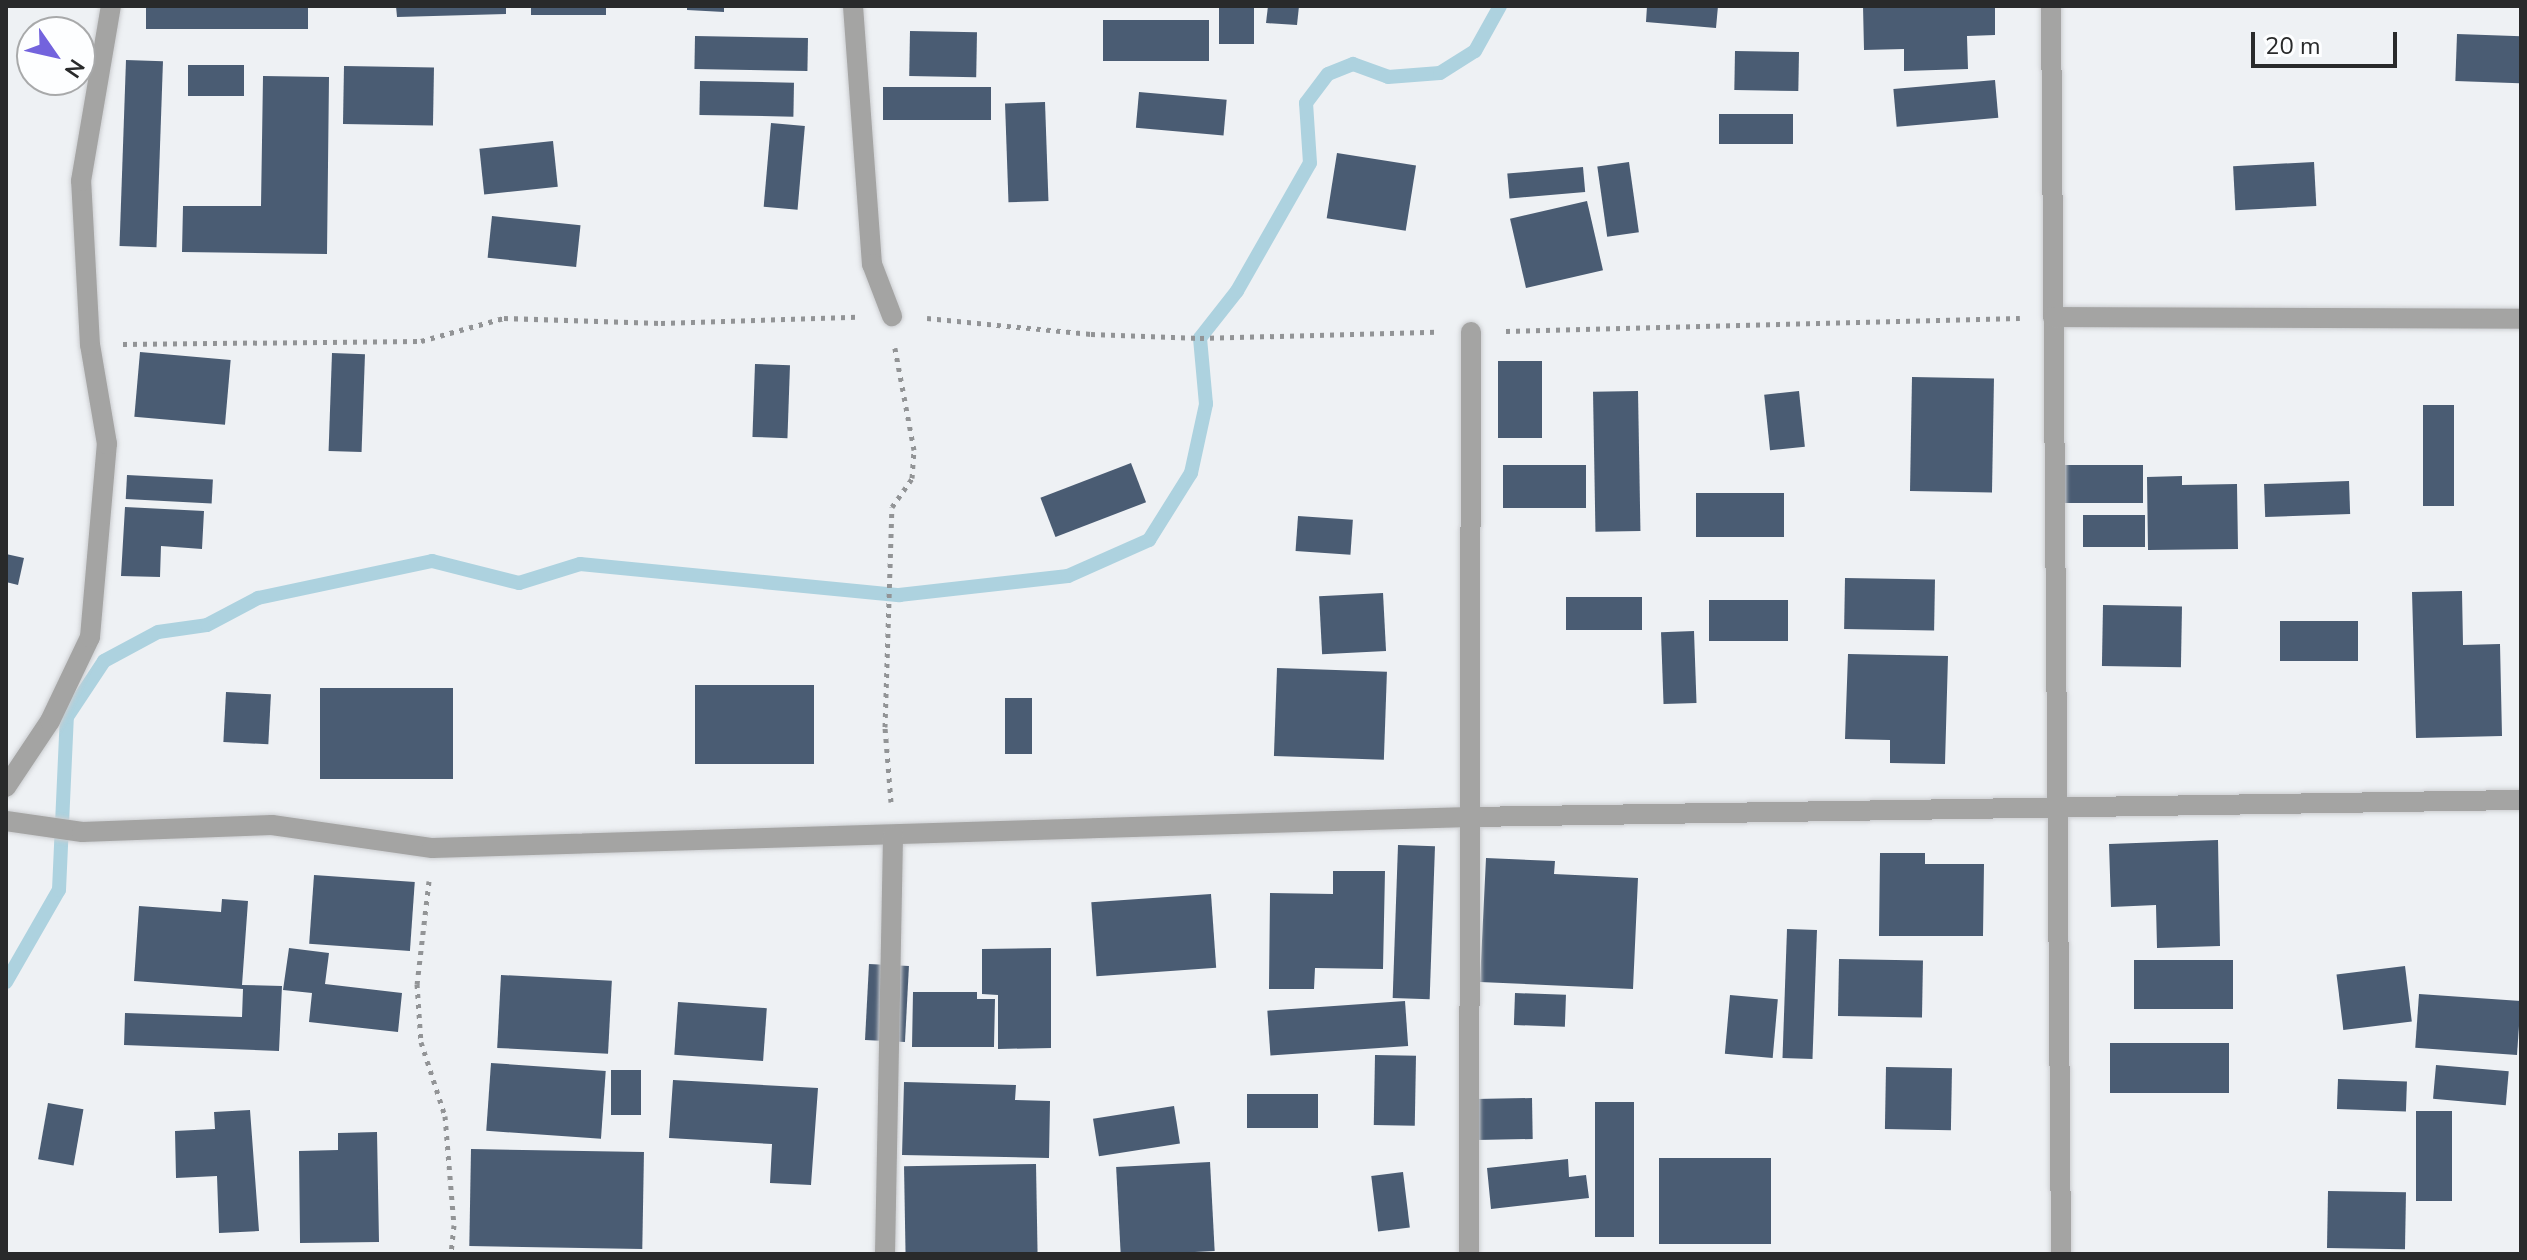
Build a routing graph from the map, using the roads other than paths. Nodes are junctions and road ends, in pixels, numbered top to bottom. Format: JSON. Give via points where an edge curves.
{"nodes":[{"id":1,"x":111,"y":6,"type":"edge"},
{"id":2,"x":853,"y":6,"type":"edge"},
{"id":3,"x":2051,"y":6,"type":"edge"},
{"id":4,"x":892,"y":316,"type":"road end"},
{"id":5,"x":2053,"y":317,"type":"junction"},
{"id":6,"x":2521,"y":319,"type":"edge"},
{"id":7,"x":1471,"y":332,"type":"road end"},
{"id":8,"x":6,"y":787,"type":"edge"},
{"id":9,"x":2521,"y":800,"type":"edge"},
{"id":10,"x":2057,"y":804,"type":"junction"},
{"id":11,"x":1470,"y":817,"type":"junction"},
{"id":12,"x":6,"y":821,"type":"edge"},
{"id":13,"x":893,"y":836,"type":"junction"},
{"id":14,"x":885,"y":1254,"type":"edge"},
{"id":15,"x":1469,"y":1254,"type":"edge"},
{"id":16,"x":2061,"y":1254,"type":"edge"}],
"edges":[{"from":1,"to":8,"type":"street","via":[[81,181],[90,345],[107,444],[90,637],[50,721]]},
{"from":2,"to":4,"type":"street","via":[[872,264]]},
{"from":3,"to":5,"type":"street"},
{"from":5,"to":6,"type":"street"},
{"from":5,"to":10,"type":"street"},
{"from":7,"to":11,"type":"street"},
{"from":9,"to":10,"type":"street"},
{"from":10,"to":11,"type":"street"},
{"from":10,"to":16,"type":"street"},
{"from":11,"to":13,"type":"street"},
{"from":11,"to":15,"type":"street"},
{"from":12,"to":13,"type":"street","via":[[82,832],[272,825],[432,848]]},
{"from":13,"to":14,"type":"street"}]}
